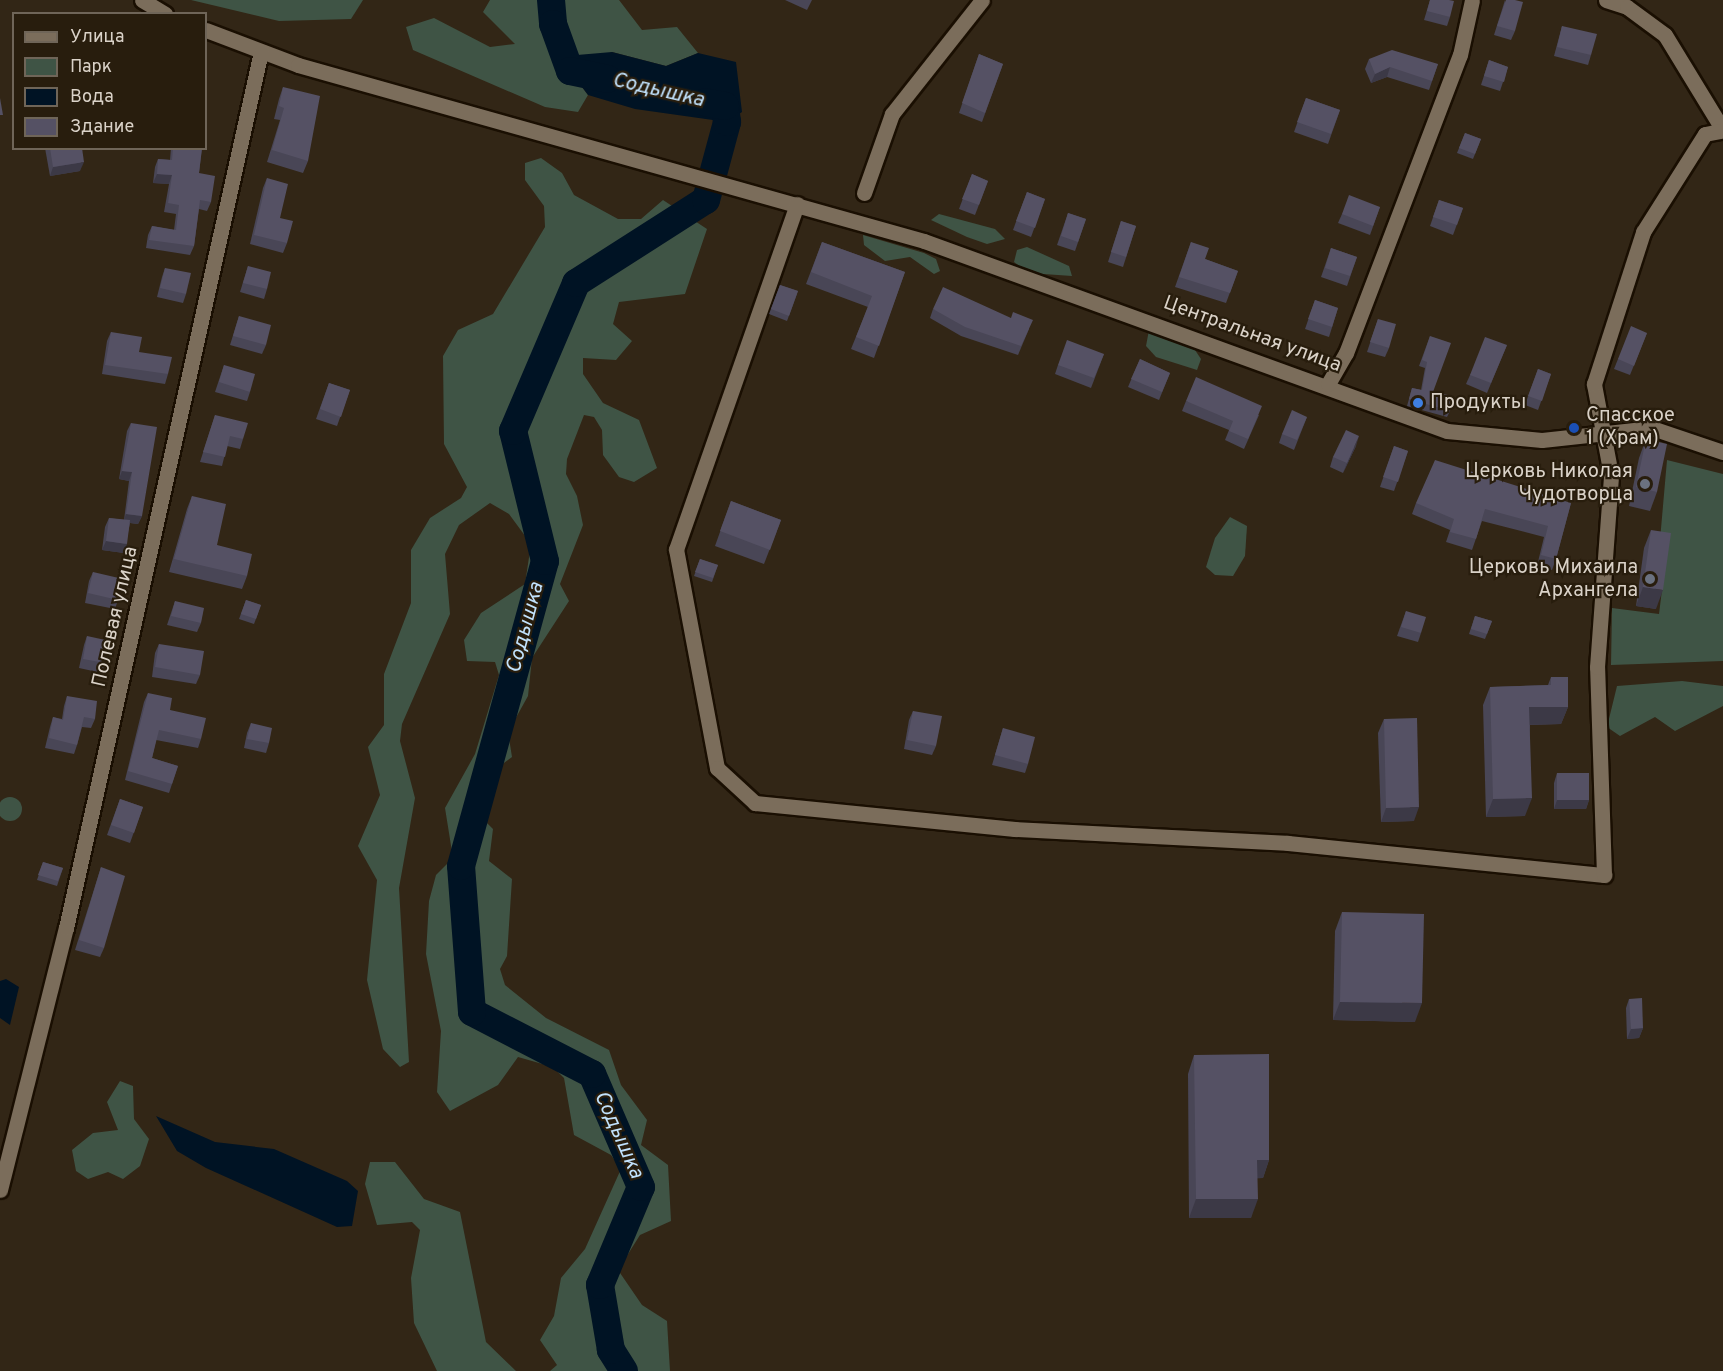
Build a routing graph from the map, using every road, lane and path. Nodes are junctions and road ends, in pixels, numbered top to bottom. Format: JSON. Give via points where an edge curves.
{"nodes":[{"id":1,"x":141,"y":0,"type":"edge"},
{"id":2,"x":982,"y":0,"type":"edge"},
{"id":3,"x":1472,"y":0,"type":"edge"},
{"id":4,"x":1606,"y":0,"type":"edge"},
{"id":5,"x":162,"y":12,"type":"edge"},
{"id":6,"x":207,"y":30,"type":"edge"},
{"id":7,"x":261,"y":51,"type":"junction"},
{"id":8,"x":1722,"y":130,"type":"edge"},
{"id":9,"x":864,"y":193,"type":"dead end"},
{"id":10,"x":797,"y":204,"type":"junction"},
{"id":11,"x":1328,"y":384,"type":"junction"},
{"id":12,"x":1607,"y":433,"type":"junction"},
{"id":13,"x":1723,"y":452,"type":"edge"},
{"id":14,"x":0,"y":1190,"type":"edge"}],
"edges":[{"from":1,"to":5,"type":"street"},
{"from":2,"to":9,"type":"street","via":[[892,114]]},
{"from":3,"to":11,"type":"street","via":[[1460,55],[1346,353]]},
{"from":4,"to":8,"type":"street","via":[[1627,7],[1665,35]]},
{"from":6,"to":7,"type":"street","name":"Центральная улица"},
{"from":7,"to":10,"type":"street","name":"Центральная улица"},
{"from":7,"to":14,"type":"street","name":"Полевая улица","via":[[66,928]]},
{"from":8,"to":12,"type":"street","via":[[1705,134],[1643,232],[1594,384]]},
{"from":10,"to":11,"type":"street","name":"Центральная улица","via":[[924,241]]},
{"from":10,"to":12,"type":"street","via":[[676,549],[717,768],[755,803],[1015,829],[1288,843],[1604,875],[1597,667],[1611,475]]},
{"from":11,"to":12,"type":"street","name":"Центральная улица","via":[[1447,431],[1542,440]]},
{"from":12,"to":13,"type":"street","name":"Центральная улица","via":[[1652,428]]}]}
